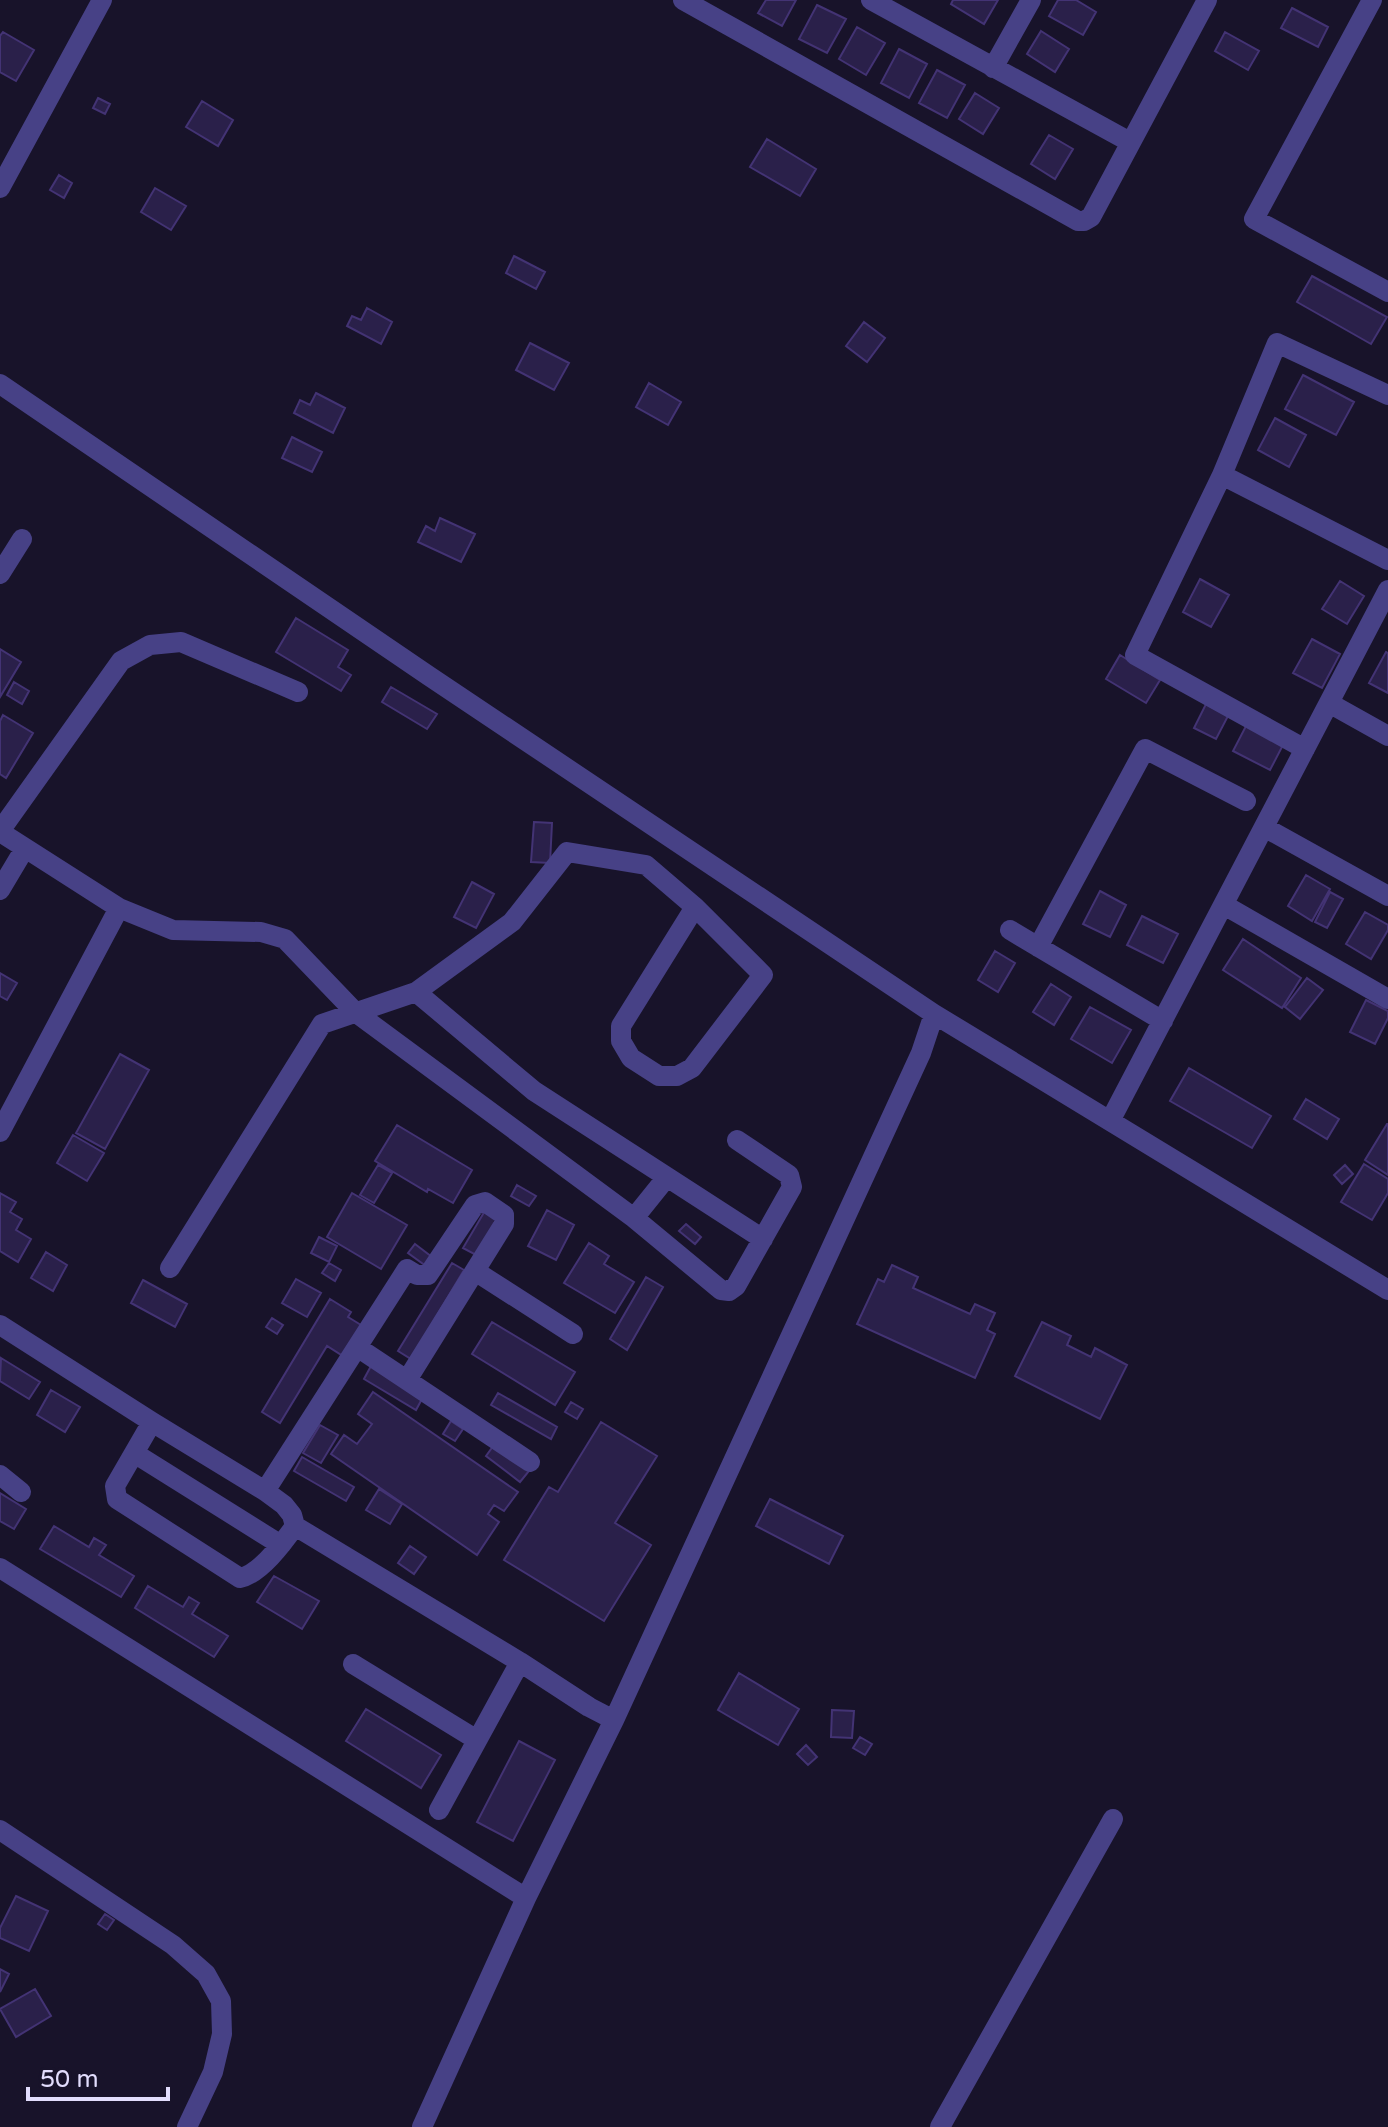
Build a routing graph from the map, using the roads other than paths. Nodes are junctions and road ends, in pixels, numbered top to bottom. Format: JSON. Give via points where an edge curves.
{"nodes":[{"id":1,"x":102,"y":0,"type":"edge"},
{"id":2,"x":683,"y":0,"type":"edge"},
{"id":3,"x":871,"y":0,"type":"edge"},
{"id":4,"x":1031,"y":0,"type":"edge"},
{"id":5,"x":1207,"y":0,"type":"edge"},
{"id":6,"x":1372,"y":0,"type":"edge"},
{"id":7,"x":993,"y":68,"type":"junction"},
{"id":8,"x":1130,"y":142,"type":"junction"},
{"id":9,"x":0,"y":188,"type":"edge"},
{"id":10,"x":1387,"y":288,"type":"edge"},
{"id":11,"x":0,"y":384,"type":"edge"},
{"id":12,"x":1388,"y":395,"type":"edge"},
{"id":13,"x":1222,"y":475,"type":"junction"},
{"id":14,"x":22,"y":539,"type":"dead end"},
{"id":15,"x":1388,"y":560,"type":"edge"},
{"id":16,"x":0,"y":574,"type":"edge"},
{"id":17,"x":1388,"y":590,"type":"edge"},
{"id":18,"x":298,"y":692,"type":"dead end"},
{"id":19,"x":1329,"y":703,"type":"junction"},
{"id":20,"x":1388,"y":736,"type":"edge"},
{"id":21,"x":1305,"y":749,"type":"junction"},
{"id":22,"x":1246,"y":801,"type":"dead end"},
{"id":23,"x":1264,"y":827,"type":"junction"},
{"id":24,"x":0,"y":832,"type":"edge"},
{"id":25,"x":25,"y":848,"type":"junction"},
{"id":26,"x":0,"y":890,"type":"edge"},
{"id":27,"x":1388,"y":896,"type":"edge"},
{"id":28,"x":1224,"y":905,"type":"junction"},
{"id":29,"x":695,"y":907,"type":"junction"},
{"id":30,"x":119,"y":908,"type":"junction"},
{"id":31,"x":1010,"y":930,"type":"dead end"},
{"id":32,"x":1038,"y":947,"type":"junction"},
{"id":33,"x":416,"y":992,"type":"junction"},
{"id":34,"x":1388,"y":999,"type":"edge"},
{"id":35,"x":355,"y":1012,"type":"junction"},
{"id":36,"x":934,"y":1014,"type":"junction"},
{"id":37,"x":1163,"y":1021,"type":"junction"},
{"id":38,"x":1110,"y":1121,"type":"junction"},
{"id":39,"x":0,"y":1132,"type":"edge"},
{"id":40,"x":737,"y":1140,"type":"dead end"},
{"id":41,"x":667,"y":1177,"type":"junction"},
{"id":42,"x":634,"y":1218,"type":"junction"},
{"id":43,"x":763,"y":1239,"type":"junction"},
{"id":44,"x":170,"y":1268,"type":"dead end"},
{"id":45,"x":475,"y":1271,"type":"junction"},
{"id":46,"x":1388,"y":1290,"type":"edge"},
{"id":47,"x":0,"y":1325,"type":"edge"},
{"id":48,"x":573,"y":1334,"type":"dead end"},
{"id":49,"x":357,"y":1347,"type":"junction"},
{"id":50,"x":407,"y":1380,"type":"junction"},
{"id":51,"x":152,"y":1422,"type":"junction"},
{"id":52,"x":134,"y":1453,"type":"junction"},
{"id":53,"x":530,"y":1462,"type":"dead end"},
{"id":54,"x":0,"y":1475,"type":"edge"},
{"id":55,"x":265,"y":1491,"type":"junction"},
{"id":56,"x":21,"y":1492,"type":"dead end"},
{"id":57,"x":295,"y":1526,"type":"junction"},
{"id":58,"x":281,"y":1545,"type":"junction"},
{"id":59,"x":0,"y":1568,"type":"edge"},
{"id":60,"x":520,"y":1662,"type":"junction"},
{"id":61,"x":353,"y":1664,"type":"dead end"},
{"id":62,"x":614,"y":1720,"type":"junction"},
{"id":63,"x":477,"y":1740,"type":"junction"},
{"id":64,"x":439,"y":1810,"type":"dead end"},
{"id":65,"x":1113,"y":1819,"type":"dead end"},
{"id":66,"x":0,"y":1830,"type":"edge"},
{"id":67,"x":526,"y":1898,"type":"junction"},
{"id":68,"x":187,"y":2127,"type":"edge"},
{"id":69,"x":422,"y":2127,"type":"edge"},
{"id":70,"x":940,"y":2127,"type":"edge"}],
"edges":[{"from":1,"to":9,"type":"street"},
{"from":2,"to":8,"type":"street","via":[[1078,221],[1091,217]]},
{"from":3,"to":7,"type":"street"},
{"from":4,"to":7,"type":"street"},
{"from":5,"to":8,"type":"street"},
{"from":6,"to":10,"type":"street","via":[[1254,219]]},
{"from":7,"to":8,"type":"street"},
{"from":11,"to":36,"type":"street"},
{"from":12,"to":13,"type":"street","via":[[1277,343]]},
{"from":13,"to":15,"type":"street"},
{"from":13,"to":21,"type":"street","via":[[1135,655]]},
{"from":14,"to":16,"type":"street"},
{"from":17,"to":19,"type":"street"},
{"from":18,"to":24,"type":"street","via":[[181,642],[150,645],[121,661]]},
{"from":19,"to":20,"type":"street"},
{"from":19,"to":21,"type":"street"},
{"from":21,"to":23,"type":"street"},
{"from":22,"to":32,"type":"street","via":[[1145,749]]},
{"from":23,"to":27,"type":"street"},
{"from":23,"to":28,"type":"street"},
{"from":24,"to":25,"type":"street"},
{"from":25,"to":26,"type":"street"},
{"from":25,"to":30,"type":"street"},
{"from":28,"to":34,"type":"street"},
{"from":28,"to":37,"type":"street"},
{"from":29,"to":29,"type":"street","via":[[763,975],[692,1068],[677,1076],[659,1076],[631,1058],[621,1041],[621,1026]]},
{"from":29,"to":33,"type":"street","via":[[646,865],[567,852],[512,922]]},
{"from":30,"to":35,"type":"street","via":[[173,930],[261,932],[285,939]]},
{"from":30,"to":39,"type":"street"},
{"from":31,"to":32,"type":"street"},
{"from":32,"to":37,"type":"street"},
{"from":33,"to":35,"type":"street"},
{"from":33,"to":41,"type":"street","via":[[534,1091]]},
{"from":35,"to":42,"type":"street"},
{"from":35,"to":44,"type":"street","via":[[322,1024]]},
{"from":36,"to":38,"type":"street"},
{"from":36,"to":62,"type":"street","via":[[921,1053]]},
{"from":37,"to":38,"type":"street"},
{"from":38,"to":46,"type":"street"},
{"from":40,"to":43,"type":"street","via":[[789,1175],[792,1187]]},
{"from":41,"to":42,"type":"street"},
{"from":41,"to":43,"type":"street"},
{"from":42,"to":43,"type":"street","via":[[721,1290],[736,1286]]},
{"from":45,"to":48,"type":"street"},
{"from":45,"to":49,"type":"street","via":[[504,1224],[504,1215],[485,1202],[475,1205],[428,1275],[407,1269]]},
{"from":45,"to":50,"type":"street"},
{"from":47,"to":51,"type":"street"},
{"from":49,"to":50,"type":"street"},
{"from":49,"to":55,"type":"street"},
{"from":50,"to":53,"type":"street"},
{"from":51,"to":52,"type":"street"},
{"from":51,"to":55,"type":"street"},
{"from":52,"to":58,"type":"street"},
{"from":52,"to":58,"type":"street","via":[[115,1486],[117,1499],[240,1578],[249,1576]]},
{"from":54,"to":56,"type":"street"},
{"from":55,"to":57,"type":"street","via":[[284,1505]]},
{"from":57,"to":58,"type":"street"},
{"from":57,"to":60,"type":"street"},
{"from":59,"to":67,"type":"street"},
{"from":60,"to":62,"type":"street"},
{"from":60,"to":63,"type":"street"},
{"from":61,"to":63,"type":"street"},
{"from":62,"to":67,"type":"street"},
{"from":63,"to":64,"type":"street"},
{"from":65,"to":70,"type":"street"},
{"from":66,"to":68,"type":"street","via":[[173,1945],[206,1974],[221,2001],[222,2034],[213,2072]]},
{"from":67,"to":69,"type":"street"}]}
